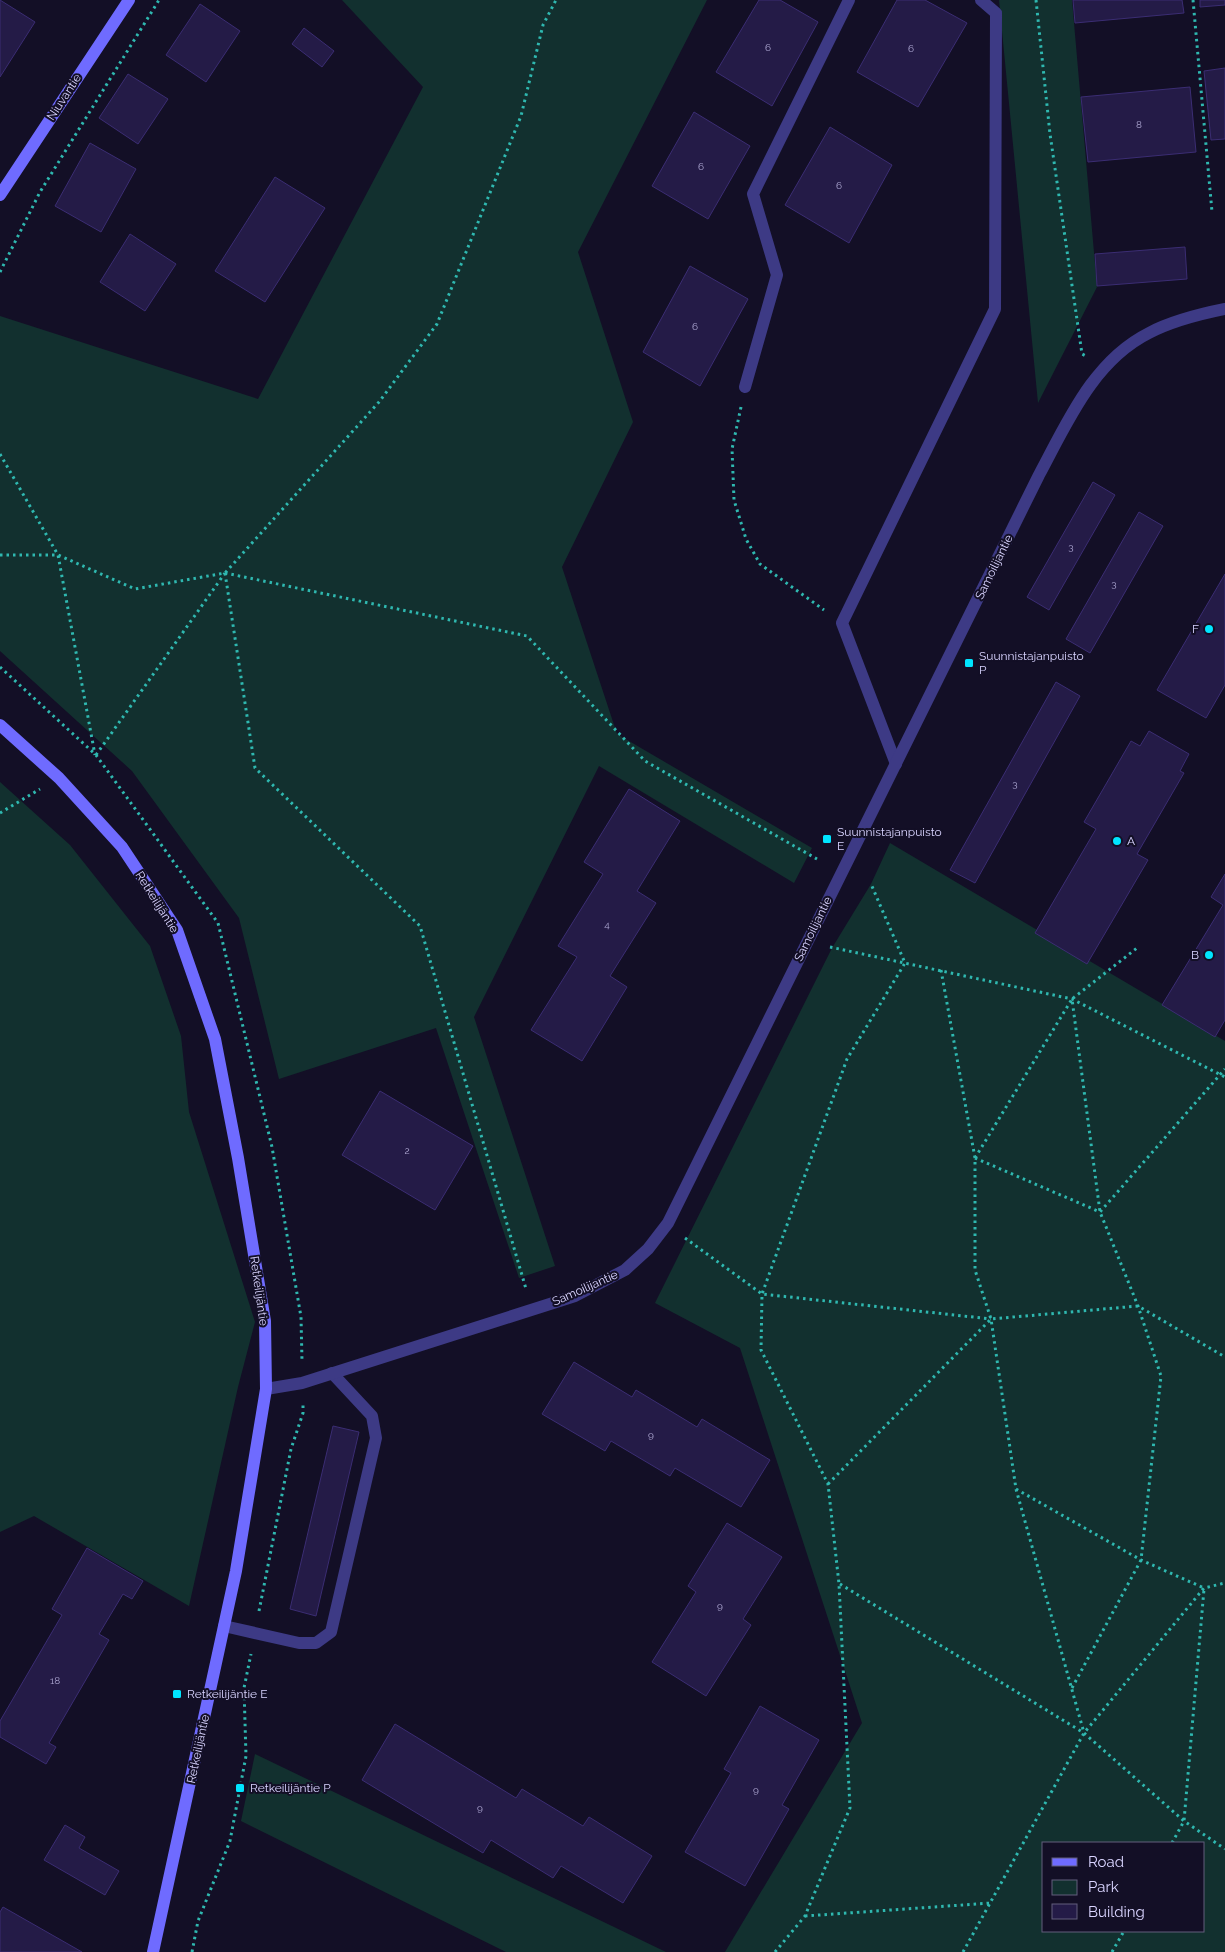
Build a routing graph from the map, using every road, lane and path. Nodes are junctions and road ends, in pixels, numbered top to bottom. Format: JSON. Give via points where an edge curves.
{"nodes":[{"id":1,"x":129,"y":0,"type":"edge"},
{"id":2,"x":159,"y":0,"type":"edge"},
{"id":3,"x":556,"y":0,"type":"edge"},
{"id":4,"x":849,"y":0,"type":"edge"},
{"id":5,"x":981,"y":0,"type":"edge"},
{"id":6,"x":1036,"y":0,"type":"edge"},
{"id":7,"x":1193,"y":0,"type":"edge"},
{"id":8,"x":0,"y":195,"type":"edge"},
{"id":9,"x":1212,"y":212,"type":"dead end"},
{"id":10,"x":0,"y":272,"type":"edge"},
{"id":11,"x":1225,"y":309,"type":"edge"},
{"id":12,"x":1104,"y":368,"type":"junction"},
{"id":13,"x":745,"y":387,"type":"joint"},
{"id":14,"x":0,"y":454,"type":"edge"},
{"id":15,"x":0,"y":555,"type":"edge"},
{"id":16,"x":58,"y":555,"type":"junction"},
{"id":17,"x":225,"y":572,"type":"junction"},
{"id":18,"x":842,"y":623,"type":"junction"},
{"id":19,"x":0,"y":667,"type":"edge"},
{"id":20,"x":0,"y":725,"type":"edge"},
{"id":21,"x":96,"y":756,"type":"junction"},
{"id":22,"x":896,"y":764,"type":"junction"},
{"id":23,"x":59,"y":778,"type":"junction"},
{"id":24,"x":0,"y":813,"type":"edge"},
{"id":25,"x":817,"y":859,"type":"dead end"},
{"id":26,"x":871,"y":884,"type":"dead end"},
{"id":27,"x":809,"y":938,"type":"junction"},
{"id":28,"x":1137,"y":948,"type":"dead end"},
{"id":29,"x":905,"y":963,"type":"junction"},
{"id":30,"x":941,"y":970,"type":"junction"},
{"id":31,"x":1072,"y":1000,"type":"junction"},
{"id":32,"x":1225,"y":1069,"type":"edge"},
{"id":33,"x":1223,"y":1076,"type":"edge"},
{"id":34,"x":975,"y":1158,"type":"junction"},
{"id":35,"x":1100,"y":1212,"type":"junction"},
{"id":36,"x":681,"y":1235,"type":"dead end"},
{"id":37,"x":762,"y":1294,"type":"junction"},
{"id":38,"x":1138,"y":1306,"type":"junction"},
{"id":39,"x":533,"y":1311,"type":"junction"},
{"id":40,"x":991,"y":1319,"type":"junction"},
{"id":41,"x":1225,"y":1357,"type":"edge"},
{"id":42,"x":332,"y":1373,"type":"junction"},
{"id":43,"x":302,"y":1383,"type":"junction"},
{"id":44,"x":266,"y":1389,"type":"junction"},
{"id":45,"x":828,"y":1484,"type":"junction"},
{"id":46,"x":1016,"y":1489,"type":"junction"},
{"id":47,"x":1141,"y":1560,"type":"junction"},
{"id":48,"x":1225,"y":1583,"type":"edge"},
{"id":49,"x":839,"y":1584,"type":"junction"},
{"id":50,"x":1204,"y":1588,"type":"junction"},
{"id":51,"x":224,"y":1626,"type":"junction"},
{"id":52,"x":255,"y":1632,"type":"junction"},
{"id":53,"x":1072,"y":1688,"type":"junction"},
{"id":54,"x":1084,"y":1733,"type":"junction"},
{"id":55,"x":1184,"y":1821,"type":"junction"},
{"id":56,"x":1173,"y":1842,"type":"edge"},
{"id":57,"x":1225,"y":1849,"type":"edge"},
{"id":58,"x":991,"y":1903,"type":"junction"},
{"id":59,"x":805,"y":1916,"type":"junction"},
{"id":60,"x":1123,"y":1932,"type":"edge"},
{"id":61,"x":153,"y":1952,"type":"edge"},
{"id":62,"x":192,"y":1952,"type":"edge"},
{"id":63,"x":775,"y":1952,"type":"edge"},
{"id":64,"x":964,"y":1952,"type":"edge"},
{"id":65,"x":1112,"y":1952,"type":"edge"}],
"edges":[{"from":1,"to":8,"type":"street","name":"Niuvantie"},
{"from":2,"to":10,"type":"path","via":[[40,192]]},
{"from":3,"to":17,"type":"path","via":[[543,25],[520,116],[437,324],[379,402]]},
{"from":4,"to":13,"type":"street","via":[[753,194],[777,275]]},
{"from":5,"to":18,"type":"street","via":[[996,13],[995,309]]},
{"from":6,"to":12,"type":"path","via":[[1050,134],[1082,354]]},
{"from":7,"to":9,"type":"path"},
{"from":11,"to":12,"type":"street","name":"Samoilijantie","via":[[1149,333],[1120,351]]},
{"from":12,"to":22,"type":"street","name":"Samoilijantie","via":[[1081,397],[1039,475]]},
{"from":13,"to":18,"type":"path","via":[[732,449],[734,500],[746,539],[760,564]]},
{"from":14,"to":16,"type":"path"},
{"from":15,"to":16,"type":"path"},
{"from":16,"to":17,"type":"path","via":[[135,589]]},
{"from":16,"to":21,"type":"path"},
{"from":17,"to":21,"type":"path"},
{"from":17,"to":25,"type":"path","via":[[527,636],[645,761]]},
{"from":17,"to":39,"type":"path","via":[[255,768],[420,926]]},
{"from":18,"to":22,"type":"street"},
{"from":19,"to":21,"type":"path"},
{"from":20,"to":23,"type":"street","name":"Retkeilijäntie"},
{"from":21,"to":43,"type":"path","via":[[218,923],[272,1148],[302,1317]]},
{"from":22,"to":27,"type":"street","name":"Samoilijantie"},
{"from":23,"to":24,"type":"path"},
{"from":23,"to":44,"type":"street","name":"Retkeilijäntie","via":[[122,847],[177,930],[215,1039],[265,1322]]},
{"from":26,"to":29,"type":"path"},
{"from":27,"to":29,"type":"path","via":[[832,948]]},
{"from":27,"to":39,"type":"street","name":"Samoilijantie","via":[[668,1223],[648,1249],[625,1270],[575,1296]]},
{"from":28,"to":31,"type":"path"},
{"from":29,"to":30,"type":"path"},
{"from":29,"to":37,"type":"path","via":[[847,1059]]},
{"from":30,"to":31,"type":"path"},
{"from":30,"to":34,"type":"path"},
{"from":31,"to":33,"type":"path"},
{"from":31,"to":34,"type":"path"},
{"from":31,"to":35,"type":"path"},
{"from":32,"to":33,"type":"path"},
{"from":33,"to":35,"type":"path"},
{"from":34,"to":35,"type":"path"},
{"from":34,"to":40,"type":"path","via":[[975,1270]]},
{"from":35,"to":38,"type":"path"},
{"from":36,"to":37,"type":"path"},
{"from":37,"to":40,"type":"path"},
{"from":37,"to":45,"type":"path","via":[[761,1350]]},
{"from":38,"to":40,"type":"path"},
{"from":38,"to":41,"type":"path"},
{"from":38,"to":47,"type":"path","via":[[1161,1376]]},
{"from":39,"to":42,"type":"street","name":"Samoilijantie"},
{"from":40,"to":45,"type":"path"},
{"from":40,"to":46,"type":"path"},
{"from":42,"to":43,"type":"street","name":"Samoilijantie"},
{"from":42,"to":52,"type":"street","via":[[372,1416],[376,1438],[331,1632],[316,1642],[299,1643]]},
{"from":43,"to":44,"type":"street","name":"Samoilijantie"},
{"from":43,"to":52,"type":"path","via":[[303,1413],[291,1449]]},
{"from":44,"to":51,"type":"street","name":"Retkeilijäntie","via":[[240,1553]]},
{"from":45,"to":49,"type":"path"},
{"from":46,"to":47,"type":"path"},
{"from":46,"to":53,"type":"path"},
{"from":47,"to":50,"type":"path"},
{"from":47,"to":53,"type":"path"},
{"from":48,"to":50,"type":"path"},
{"from":49,"to":54,"type":"path"},
{"from":49,"to":59,"type":"path","via":[[850,1808]]},
{"from":50,"to":54,"type":"path"},
{"from":50,"to":55,"type":"path"},
{"from":51,"to":52,"type":"street"},
{"from":51,"to":61,"type":"street","name":"Retkeilijäntie"},
{"from":52,"to":62,"type":"path","via":[[244,1688],[246,1756],[230,1841],[198,1921]]},
{"from":53,"to":54,"type":"path"},
{"from":54,"to":55,"type":"path"},
{"from":54,"to":58,"type":"path"},
{"from":55,"to":56,"type":"path"},
{"from":55,"to":57,"type":"path"},
{"from":58,"to":59,"type":"path"},
{"from":58,"to":64,"type":"path"},
{"from":59,"to":63,"type":"path"},
{"from":60,"to":65,"type":"path"}]}
